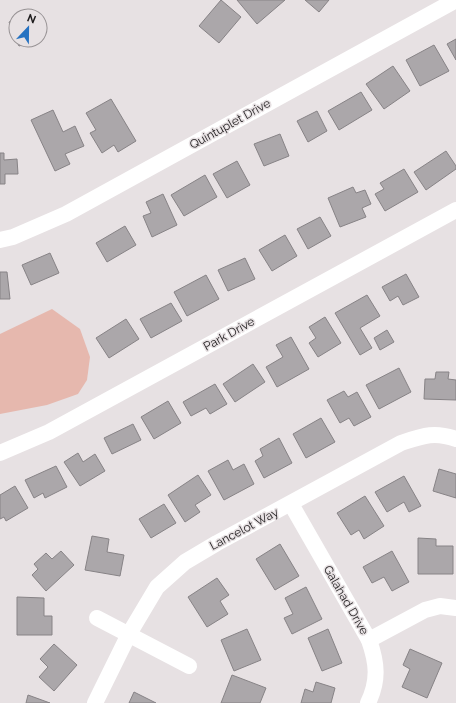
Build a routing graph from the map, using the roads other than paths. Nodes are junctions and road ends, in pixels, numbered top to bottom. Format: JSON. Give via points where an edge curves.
{"nodes":[{"id":1,"x":456,"y":0,"type":"edge"},
{"id":2,"x":456,"y":210,"type":"edge"},
{"id":3,"x":0,"y":240,"type":"edge"},
{"id":4,"x":456,"y":439,"type":"edge"},
{"id":5,"x":0,"y":453,"type":"edge"},
{"id":6,"x":291,"y":504,"type":"junction"},
{"id":7,"x":456,"y":608,"type":"edge"},
{"id":8,"x":97,"y":618,"type":"dead end"},
{"id":9,"x":129,"y":634,"type":"junction"},
{"id":10,"x":369,"y":640,"type":"junction"},
{"id":11,"x":189,"y":666,"type":"dead end"},
{"id":12,"x":95,"y":703,"type":"edge"},
{"id":13,"x":368,"y":703,"type":"edge"}],
"edges":[{"from":1,"to":3,"type":"street","name":"Quintuplet Drive","via":[[66,214]]},
{"from":2,"to":5,"type":"street","name":"Park Drive","via":[[49,432]]},
{"from":4,"to":6,"type":"street","name":"Lancelot Way","via":[[427,435],[402,443]]},
{"from":6,"to":9,"type":"street","name":"Lancelot Way","via":[[185,562],[156,587]]},
{"from":6,"to":10,"type":"street","name":"Galahad Drive"},
{"from":7,"to":10,"type":"street","via":[[440,606],[424,610]]},
{"from":8,"to":9,"type":"street"},
{"from":9,"to":11,"type":"street"},
{"from":9,"to":12,"type":"street","name":"Lancelot Way"},
{"from":10,"to":13,"type":"street","name":"Galahad Drive","via":[[375,657],[376,678]]}]}
